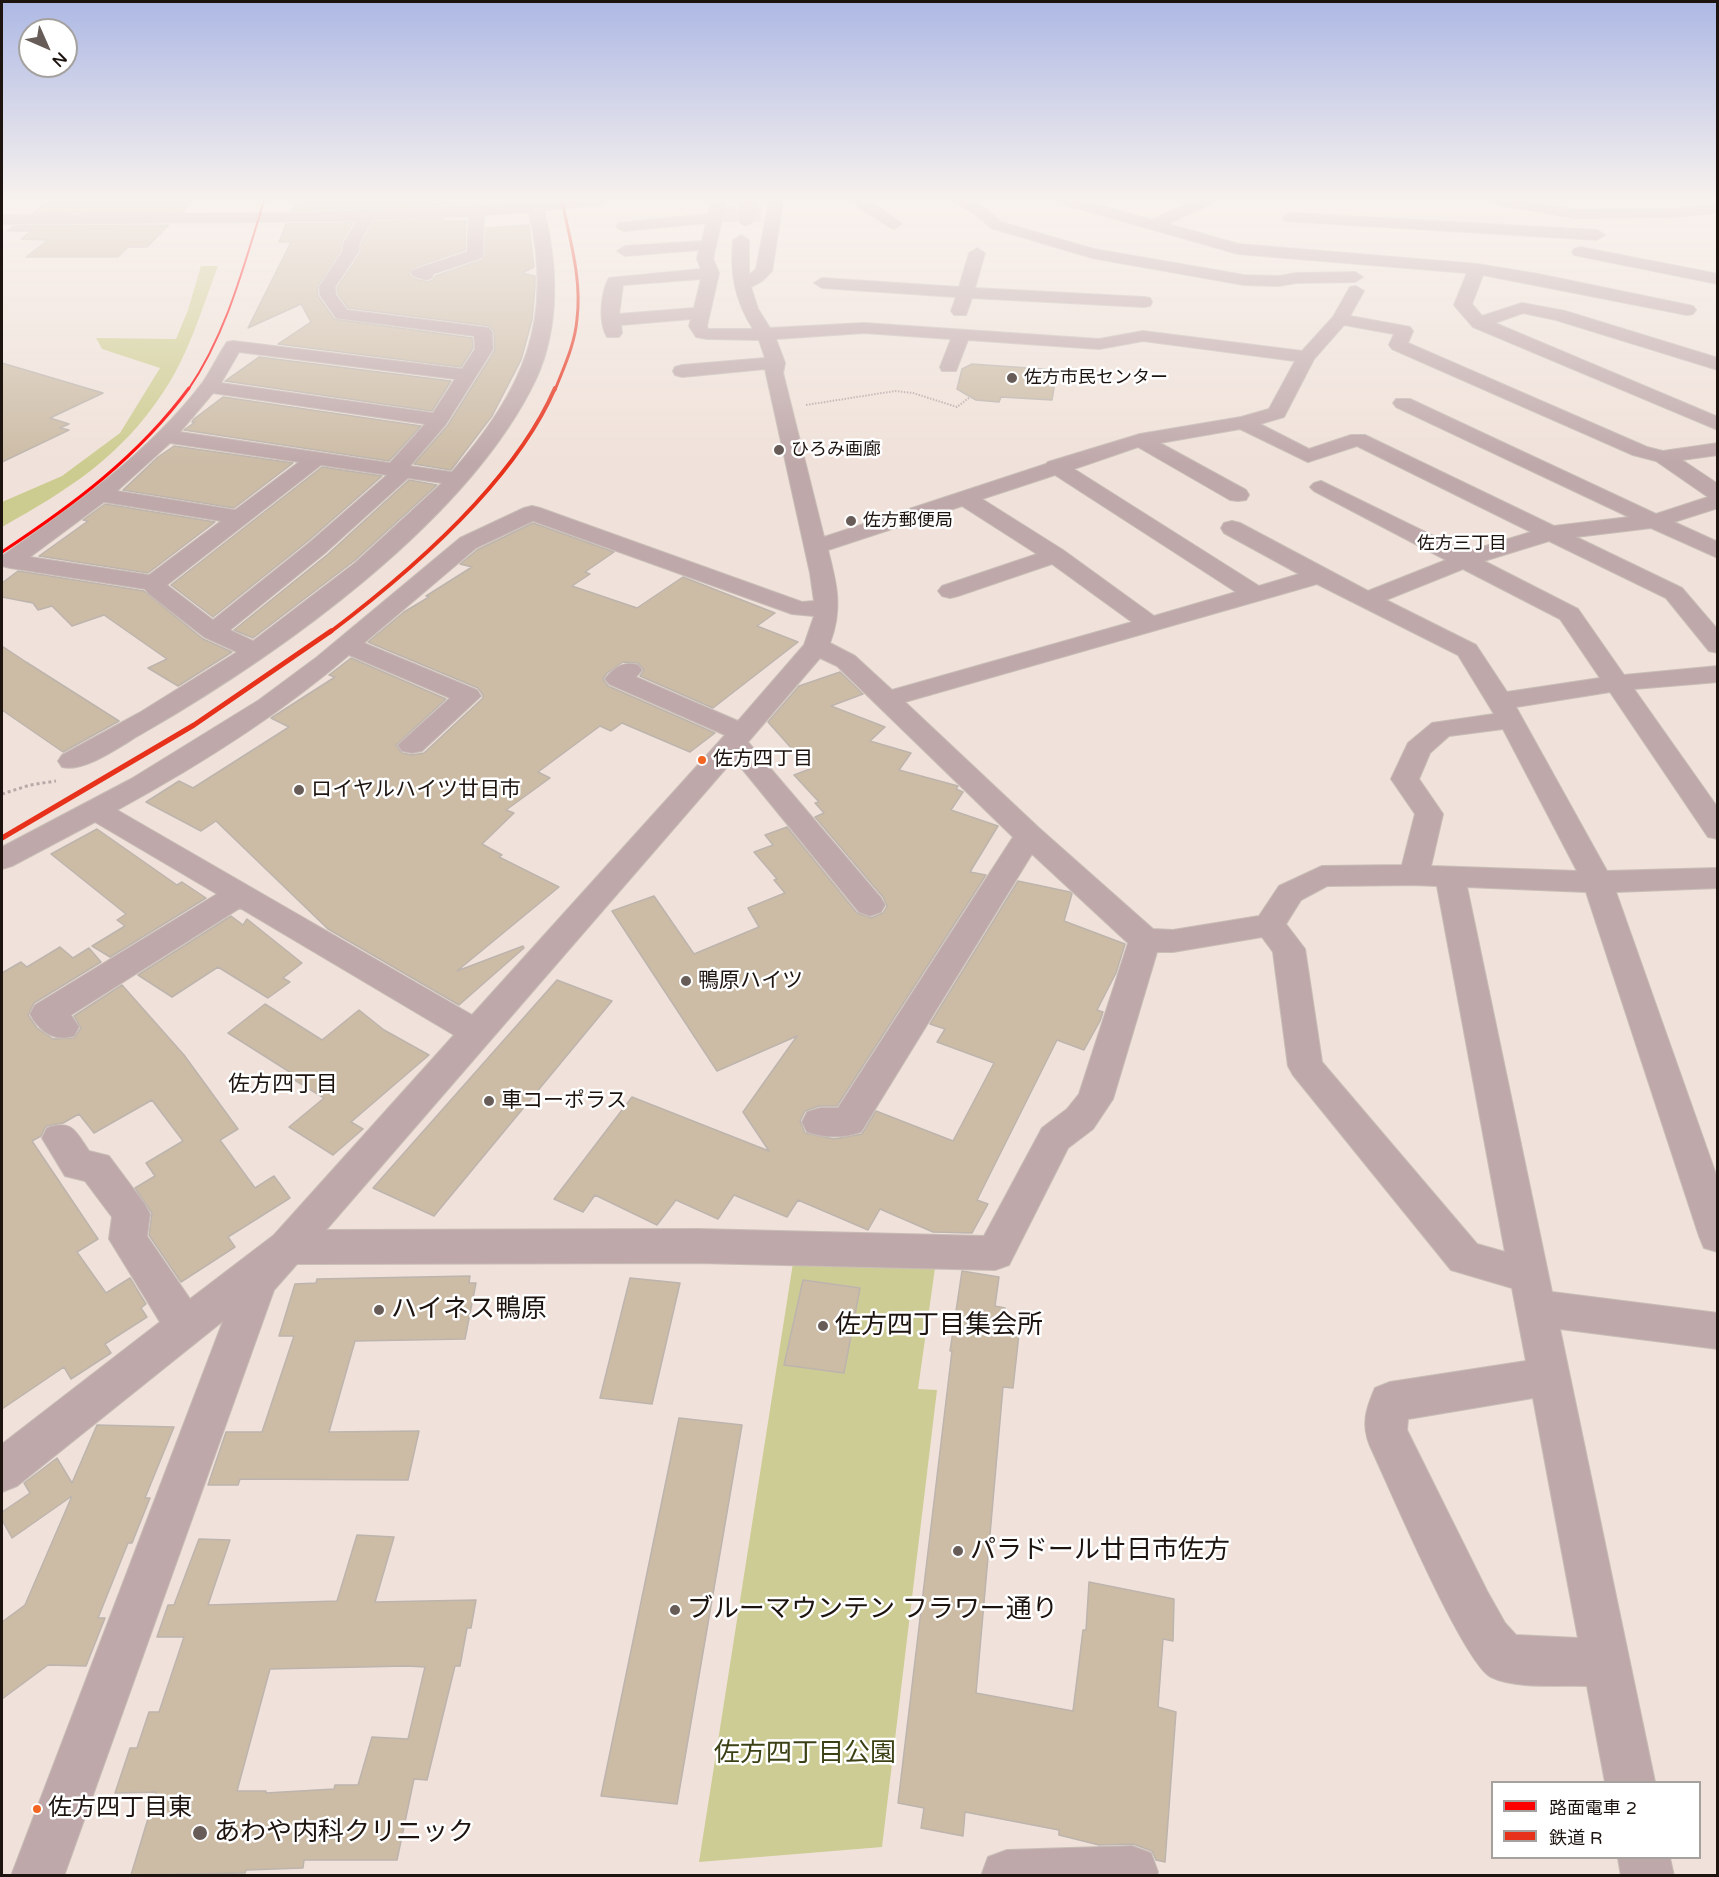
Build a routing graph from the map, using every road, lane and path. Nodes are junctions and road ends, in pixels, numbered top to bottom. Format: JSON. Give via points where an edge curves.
{"nodes":[{"id":1,"x":328,"y":289,"type":"edge"},
{"id":2,"x":547,"y":289,"type":"edge"},
{"id":3,"x":614,"y":289,"type":"edge"},
{"id":4,"x":707,"y":289,"type":"edge"},
{"id":5,"x":735,"y":289,"type":"edge"},
{"id":6,"x":743,"y":289,"type":"edge"},
{"id":7,"x":911,"y":289,"type":"edge"},
{"id":8,"x":967,"y":289,"type":"edge"},
{"id":9,"x":1146,"y":289,"type":"edge"},
{"id":10,"x":1364,"y":289,"type":"edge"},
{"id":11,"x":1464,"y":289,"type":"edge"},
{"id":12,"x":1584,"y":289,"type":"edge"},
{"id":13,"x":1057,"y":290,"type":"junction"},
{"id":14,"x":966,"y":292,"type":"junction"},
{"id":15,"x":1687,"y":310,"type":"dead end"},
{"id":16,"x":702,"y":313,"type":"junction"},
{"id":17,"x":1144,"y":319,"type":"junction"},
{"id":18,"x":1340,"y":320,"type":"junction"},
{"id":19,"x":1479,"y":323,"type":"junction"},
{"id":20,"x":766,"y":333,"type":"junction"},
{"id":21,"x":747,"y":335,"type":"junction"},
{"id":22,"x":957,"y":335,"type":"junction"},
{"id":23,"x":1051,"y":341,"type":"junction"},
{"id":24,"x":1306,"y":357,"type":"junction"},
{"id":25,"x":1718,"y":365,"type":"edge"},
{"id":26,"x":772,"y":366,"type":"junction"},
{"id":27,"x":949,"y":368,"type":"dead end"},
{"id":28,"x":682,"y":371,"type":"dead end"},
{"id":29,"x":466,"y":375,"type":"junction"},
{"id":30,"x":208,"y":387,"type":"junction"},
{"id":31,"x":970,"y":397,"type":"dead end"},
{"id":32,"x":1403,"y":403,"type":"dead end"},
{"id":33,"x":797,"y":406,"type":"dead end"},
{"id":34,"x":439,"y":420,"type":"junction"},
{"id":35,"x":1243,"y":423,"type":"junction"},
{"id":36,"x":1718,"y":424,"type":"edge"},
{"id":37,"x":165,"y":436,"type":"junction"},
{"id":38,"x":1140,"y":440,"type":"junction"},
{"id":39,"x":1718,"y":449,"type":"edge"},
{"id":40,"x":1663,"y":457,"type":"junction"},
{"id":41,"x":316,"y":459,"type":"junction"},
{"id":42,"x":1055,"y":466,"type":"junction"},
{"id":43,"x":402,"y":472,"type":"junction"},
{"id":44,"x":458,"y":479,"type":"junction"},
{"id":45,"x":1321,"y":487,"type":"dead end"},
{"id":46,"x":1718,"y":494,"type":"edge"},
{"id":47,"x":100,"y":495,"type":"junction"},
{"id":48,"x":1238,"y":495,"type":"dead end"},
{"id":49,"x":965,"y":498,"type":"junction"},
{"id":50,"x":1718,"y":501,"type":"edge"},
{"id":51,"x":241,"y":518,"type":"junction"},
{"id":52,"x":1654,"y":521,"type":"junction"},
{"id":53,"x":1232,"y":528,"type":"dead end"},
{"id":54,"x":1551,"y":533,"type":"junction"},
{"id":55,"x":816,"y":547,"type":"junction"},
{"id":56,"x":1718,"y":550,"type":"edge"},
{"id":57,"x":1054,"y":555,"type":"junction"},
{"id":58,"x":1465,"y":560,"type":"junction"},
{"id":59,"x":1320,"y":576,"type":"junction"},
{"id":60,"x":154,"y":583,"type":"junction"},
{"id":61,"x":950,"y":591,"type":"dead end"},
{"id":62,"x":1257,"y":595,"type":"junction"},
{"id":63,"x":1369,"y":599,"type":"junction"},
{"id":64,"x":827,"y":608,"type":"junction"},
{"id":65,"x":1149,"y":624,"type":"junction"},
{"id":66,"x":213,"y":632,"type":"junction"},
{"id":67,"x":347,"y":645,"type":"junction"},
{"id":68,"x":816,"y":646,"type":"junction"},
{"id":69,"x":1718,"y":646,"type":"edge"},
{"id":70,"x":256,"y":651,"type":"junction"},
{"id":71,"x":629,"y":670,"type":"dead end"},
{"id":72,"x":1718,"y":674,"type":"edge"},
{"id":73,"x":1617,"y":683,"type":"junction"},
{"id":74,"x":885,"y":700,"type":"junction"},
{"id":75,"x":1506,"y":710,"type":"junction"},
{"id":76,"x":738,"y":736,"type":"junction"},
{"id":77,"x":412,"y":745,"type":"dead end"},
{"id":78,"x":65,"y":771,"type":"joint"},
{"id":79,"x":2,"y":794,"type":"edge"},
{"id":80,"x":96,"y":810,"type":"junction"},
{"id":81,"x":1718,"y":830,"type":"edge"},
{"id":82,"x":1029,"y":835,"type":"junction"},
{"id":83,"x":2,"y":859,"type":"edge"},
{"id":84,"x":1432,"y":876,"type":"junction"},
{"id":85,"x":1718,"y":878,"type":"edge"},
{"id":86,"x":1599,"y":882,"type":"junction"},
{"id":87,"x":239,"y":895,"type":"junction"},
{"id":88,"x":870,"y":904,"type":"dead end"},
{"id":89,"x":1269,"y":925,"type":"junction"},
{"id":90,"x":1145,"y":940,"type":"junction"},
{"id":91,"x":62,"y":1027,"type":"dead end"},
{"id":92,"x":476,"y":1032,"type":"junction"},
{"id":93,"x":820,"y":1122,"type":"dead end"},
{"id":94,"x":60,"y":1138,"type":"dead end"},
{"id":95,"x":1718,"y":1236,"type":"edge"},
{"id":96,"x":286,"y":1247,"type":"junction"},
{"id":97,"x":1534,"y":1292,"type":"junction"},
{"id":98,"x":185,"y":1326,"type":"junction"},
{"id":99,"x":1718,"y":1331,"type":"edge"},
{"id":100,"x":1550,"y":1376,"type":"junction"},
{"id":101,"x":2,"y":1471,"type":"edge"},
{"id":102,"x":1607,"y":1663,"type":"junction"},
{"id":103,"x":1630,"y":1781,"type":"edge"},
{"id":104,"x":1644,"y":1859,"type":"edge"},
{"id":105,"x":1132,"y":1872,"type":"dead end"},
{"id":106,"x":37,"y":1875,"type":"edge"},
{"id":107,"x":1007,"y":1875,"type":"edge"},
{"id":108,"x":1648,"y":1875,"type":"edge"}],
"edges":[{"from":1,"to":29,"type":"street","via":[[342,314],[483,332],[484,350]]},
{"from":2,"to":44,"type":"street","via":[[543,335],[535,358],[514,403]]},
{"from":3,"to":16,"type":"street","via":[[610,311],[613,327]]},
{"from":4,"to":16,"type":"street"},
{"from":5,"to":21,"type":"street","via":[[738,317]]},
{"from":6,"to":20,"type":"street","via":[[753,318]]},
{"from":7,"to":14,"type":"street"},
{"from":8,"to":14,"type":"street"},
{"from":9,"to":17,"type":"street"},
{"from":10,"to":18,"type":"street"},
{"from":11,"to":19,"type":"street","via":[[1463,305]]},
{"from":12,"to":15,"type":"street"},
{"from":13,"to":14,"type":"street"},
{"from":13,"to":17,"type":"street"},
{"from":13,"to":23,"type":"street"},
{"from":14,"to":22,"type":"street"},
{"from":16,"to":21,"type":"street","via":[[698,326],[702,333]]},
{"from":17,"to":23,"type":"street","via":[[1100,344]]},
{"from":17,"to":24,"type":"street"},
{"from":18,"to":24,"type":"street"},
{"from":18,"to":40,"type":"street","via":[[1404,331],[1398,345],[1640,452]]},
{"from":19,"to":25,"type":"street","via":[[1522,308],[1559,315]]},
{"from":19,"to":36,"type":"street"},
{"from":20,"to":21,"type":"street"},
{"from":20,"to":22,"type":"street","via":[[864,328]]},
{"from":20,"to":26,"type":"street"},
{"from":21,"to":26,"type":"street"},
{"from":22,"to":23,"type":"street"},
{"from":22,"to":27,"type":"street"},
{"from":24,"to":35,"type":"street","via":[[1277,413]]},
{"from":26,"to":28,"type":"street"},
{"from":26,"to":55,"type":"street"},
{"from":29,"to":30,"type":"street","via":[[233,346]]},
{"from":29,"to":34,"type":"street"},
{"from":30,"to":34,"type":"street"},
{"from":30,"to":37,"type":"street"},
{"from":31,"to":33,"type":"path","via":[[957,407],[895,391]]},
{"from":32,"to":52,"type":"street"},
{"from":34,"to":43,"type":"street","via":[[398,467]]},
{"from":35,"to":38,"type":"street"},
{"from":35,"to":54,"type":"street","via":[[1308,456],[1359,440]]},
{"from":37,"to":41,"type":"street"},
{"from":37,"to":47,"type":"street"},
{"from":38,"to":42,"type":"street"},
{"from":38,"to":48,"type":"street"},
{"from":39,"to":40,"type":"street"},
{"from":40,"to":46,"type":"street"},
{"from":41,"to":43,"type":"street"},
{"from":41,"to":51,"type":"street"},
{"from":42,"to":49,"type":"street"},
{"from":42,"to":62,"type":"street"},
{"from":43,"to":44,"type":"street"},
{"from":43,"to":66,"type":"street","via":[[317,548]]},
{"from":44,"to":70,"type":"street","via":[[326,600]]},
{"from":45,"to":58,"type":"street"},
{"from":47,"to":51,"type":"street"},
{"from":47,"to":60,"type":"street","via":[[10,561]]},
{"from":49,"to":55,"type":"street"},
{"from":49,"to":57,"type":"street"},
{"from":50,"to":52,"type":"street"},
{"from":51,"to":60,"type":"street"},
{"from":52,"to":54,"type":"street"},
{"from":52,"to":56,"type":"street"},
{"from":53,"to":59,"type":"street"},
{"from":54,"to":58,"type":"street"},
{"from":54,"to":69,"type":"street","via":[[1674,592]]},
{"from":55,"to":64,"type":"street"},
{"from":57,"to":61,"type":"street"},
{"from":57,"to":65,"type":"street"},
{"from":58,"to":63,"type":"street"},
{"from":58,"to":73,"type":"street","via":[[1569,614]]},
{"from":59,"to":62,"type":"street"},
{"from":59,"to":63,"type":"street"},
{"from":60,"to":66,"type":"street"},
{"from":62,"to":65,"type":"street"},
{"from":63,"to":75,"type":"street","via":[[1467,650]]},
{"from":64,"to":67,"type":"street","via":[[800,609],[532,513],[468,543]]},
{"from":64,"to":68,"type":"street"},
{"from":65,"to":74,"type":"street"},
{"from":66,"to":70,"type":"street"},
{"from":67,"to":77,"type":"street","via":[[468,696]]},
{"from":67,"to":80,"type":"street","via":[[268,706]]},
{"from":68,"to":74,"type":"street","via":[[846,661]]},
{"from":68,"to":76,"type":"street"},
{"from":70,"to":78,"type":"street"},
{"from":71,"to":76,"type":"street","via":[[618,679]]},
{"from":72,"to":73,"type":"street"},
{"from":73,"to":75,"type":"street"},
{"from":73,"to":81,"type":"street"},
{"from":74,"to":82,"type":"street"},
{"from":75,"to":84,"type":"street","via":[[1441,729],[1418,749],[1405,779],[1429,814]]},
{"from":75,"to":86,"type":"street"},
{"from":76,"to":88,"type":"street"},
{"from":76,"to":92,"type":"street"},
{"from":78,"to":79,"type":"path"},
{"from":80,"to":83,"type":"street"},
{"from":80,"to":87,"type":"street"},
{"from":82,"to":90,"type":"street"},
{"from":82,"to":93,"type":"street","via":[[848,1122]]},
{"from":84,"to":86,"type":"street"},
{"from":84,"to":89,"type":"street","via":[[1322,876],[1290,893]]},
{"from":84,"to":97,"type":"street"},
{"from":85,"to":86,"type":"street"},
{"from":86,"to":95,"type":"street"},
{"from":87,"to":91,"type":"street","via":[[47,1014]]},
{"from":87,"to":92,"type":"street"},
{"from":89,"to":90,"type":"street","via":[[1173,940]]},
{"from":89,"to":97,"type":"street","via":[[1289,949],[1305,1066],[1465,1258]]},
{"from":90,"to":96,"type":"street","via":[[1095,1099],[1080,1119],[1055,1138],[995,1253],[698,1246]]},
{"from":92,"to":96,"type":"street"},
{"from":94,"to":98,"type":"street","via":[[78,1165],[96,1167],[131,1214],[128,1239]]},
{"from":96,"to":98,"type":"street"},
{"from":96,"to":106,"type":"street","via":[[258,1280]]},
{"from":97,"to":99,"type":"street"},
{"from":97,"to":100,"type":"street"},
{"from":98,"to":101,"type":"street"},
{"from":100,"to":102,"type":"street"},
{"from":100,"to":102,"type":"street","via":[[1390,1402],[1385,1431],[1470,1608],[1488,1640],[1505,1659]]},
{"from":102,"to":103,"type":"street"},
{"from":104,"to":108,"type":"street"},
{"from":105,"to":107,"type":"street"}]}
